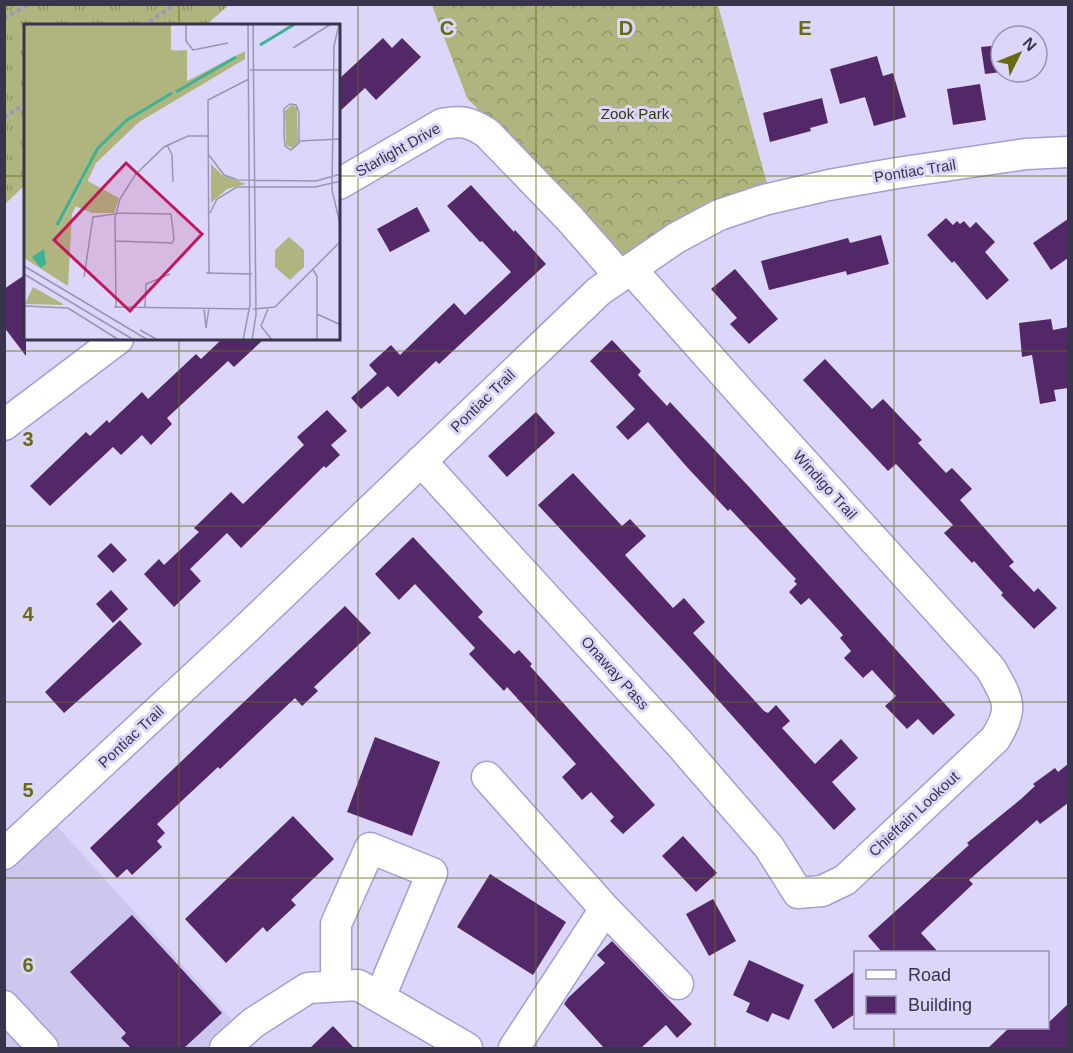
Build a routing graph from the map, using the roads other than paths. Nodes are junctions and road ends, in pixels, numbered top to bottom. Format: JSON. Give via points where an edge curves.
{"nodes":[{"id":1,"x":458,"y":121,"type":"joint"},
{"id":2,"x":1068,"y":152,"type":"edge"},
{"id":3,"x":340,"y":182,"type":"edge"},
{"id":4,"x":626,"y":272,"type":"junction"},
{"id":5,"x":117,"y":340,"type":"edge"},
{"id":6,"x":4,"y":425,"type":"edge"},
{"id":7,"x":421,"y":461,"type":"junction"},
{"id":8,"x":1008,"y":707,"type":"joint"},
{"id":9,"x":487,"y":777,"type":"dead end"},
{"id":10,"x":4,"y":854,"type":"edge"},
{"id":11,"x":798,"y":893,"type":"joint"},
{"id":12,"x":605,"y":909,"type":"junction"},
{"id":13,"x":678,"y":984,"type":"dead end"},
{"id":14,"x":336,"y":986,"type":"junction"},
{"id":15,"x":380,"y":997,"type":"junction"},
{"id":16,"x":4,"y":1006,"type":"edge"},
{"id":17,"x":43,"y":1048,"type":"edge"},
{"id":18,"x":225,"y":1048,"type":"edge"},
{"id":19,"x":467,"y":1048,"type":"edge"},
{"id":20,"x":514,"y":1048,"type":"edge"}],
"edges":[{"from":1,"to":3,"type":"street","name":"Starlight Drive","via":[[442,124]]},
{"from":1,"to":4,"type":"street","name":"Windigo Trail","via":[[487,133]]},
{"from":2,"to":4,"type":"street","name":"Pontiac Trail","via":[[1026,154],[897,173],[764,200],[718,215]]},
{"from":4,"to":7,"type":"street","name":"Pontiac Trail","via":[[599,291]]},
{"from":4,"to":8,"type":"street","name":"Windigo Trail","via":[[991,669]]},
{"from":5,"to":6,"type":"street"},
{"from":7,"to":10,"type":"street","name":"Pontiac Trail"},
{"from":7,"to":11,"type":"street","name":"Onaway Pass","via":[[679,743],[769,847]]},
{"from":8,"to":11,"type":"street","name":"Chieftain Lookout","via":[[1005,723],[995,739],[844,880],[822,891]]},
{"from":9,"to":12,"type":"street"},
{"from":12,"to":13,"type":"street"},
{"from":12,"to":20,"type":"street"},
{"from":14,"to":15,"type":"street","via":[[358,985]]},
{"from":14,"to":15,"type":"street","via":[[336,924],[370,848],[432,873]]},
{"from":14,"to":18,"type":"street","via":[[308,988],[253,1023]]},
{"from":15,"to":19,"type":"street"},
{"from":16,"to":17,"type":"street"}]}
